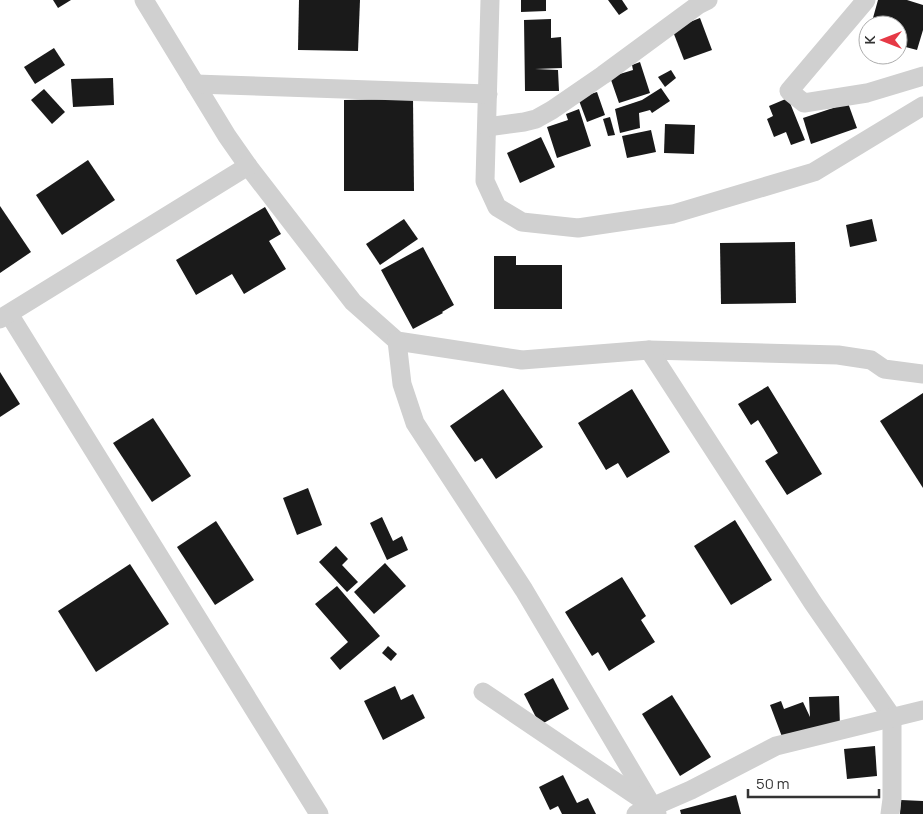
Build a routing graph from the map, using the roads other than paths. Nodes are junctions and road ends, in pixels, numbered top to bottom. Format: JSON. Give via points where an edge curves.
{"nodes":[{"id":1,"x":144,"y":0,"type":"edge"},
{"id":2,"x":490,"y":0,"type":"edge"},
{"id":3,"x":708,"y":0,"type":"edge"},
{"id":4,"x":866,"y":0,"type":"edge"},
{"id":5,"x":923,"y":76,"type":"edge"},
{"id":6,"x":195,"y":84,"type":"junction"},
{"id":7,"x":488,"y":94,"type":"junction"},
{"id":8,"x":923,"y":106,"type":"edge"},
{"id":9,"x":487,"y":127,"type":"junction"},
{"id":10,"x":248,"y":166,"type":"junction"},
{"id":11,"x":4,"y":317,"type":"edge"},
{"id":12,"x":397,"y":341,"type":"junction"},
{"id":13,"x":649,"y":350,"type":"junction"},
{"id":14,"x":923,"y":374,"type":"edge"},
{"id":15,"x":483,"y":692,"type":"dead end"},
{"id":16,"x":923,"y":710,"type":"edge"},
{"id":17,"x":892,"y":717,"type":"junction"},
{"id":18,"x":649,"y":812,"type":"edge"},
{"id":19,"x":318,"y":814,"type":"edge"},
{"id":20,"x":890,"y":814,"type":"edge"}],
"edges":[{"from":1,"to":6,"type":"street"},
{"from":2,"to":7,"type":"street"},
{"from":3,"to":9,"type":"street","via":[[552,110],[530,120]]},
{"from":4,"to":5,"type":"street","via":[[789,91],[804,102],[867,93]]},
{"from":6,"to":7,"type":"street"},
{"from":6,"to":10,"type":"street"},
{"from":7,"to":9,"type":"street"},
{"from":8,"to":9,"type":"street","via":[[814,172],[673,214],[578,228],[522,222],[497,207],[485,181]]},
{"from":10,"to":11,"type":"street"},
{"from":10,"to":12,"type":"street","via":[[353,302]]},
{"from":11,"to":19,"type":"street"},
{"from":12,"to":13,"type":"street","via":[[522,360]]},
{"from":12,"to":18,"type":"street","via":[[402,384],[415,423],[524,590]]},
{"from":13,"to":14,"type":"street","via":[[838,355],[871,360],[884,369]]},
{"from":13,"to":17,"type":"street","via":[[813,603]]},
{"from":15,"to":18,"type":"street"},
{"from":16,"to":17,"type":"street"},
{"from":17,"to":18,"type":"street","via":[[776,746]]},
{"from":17,"to":20,"type":"street"}]}
